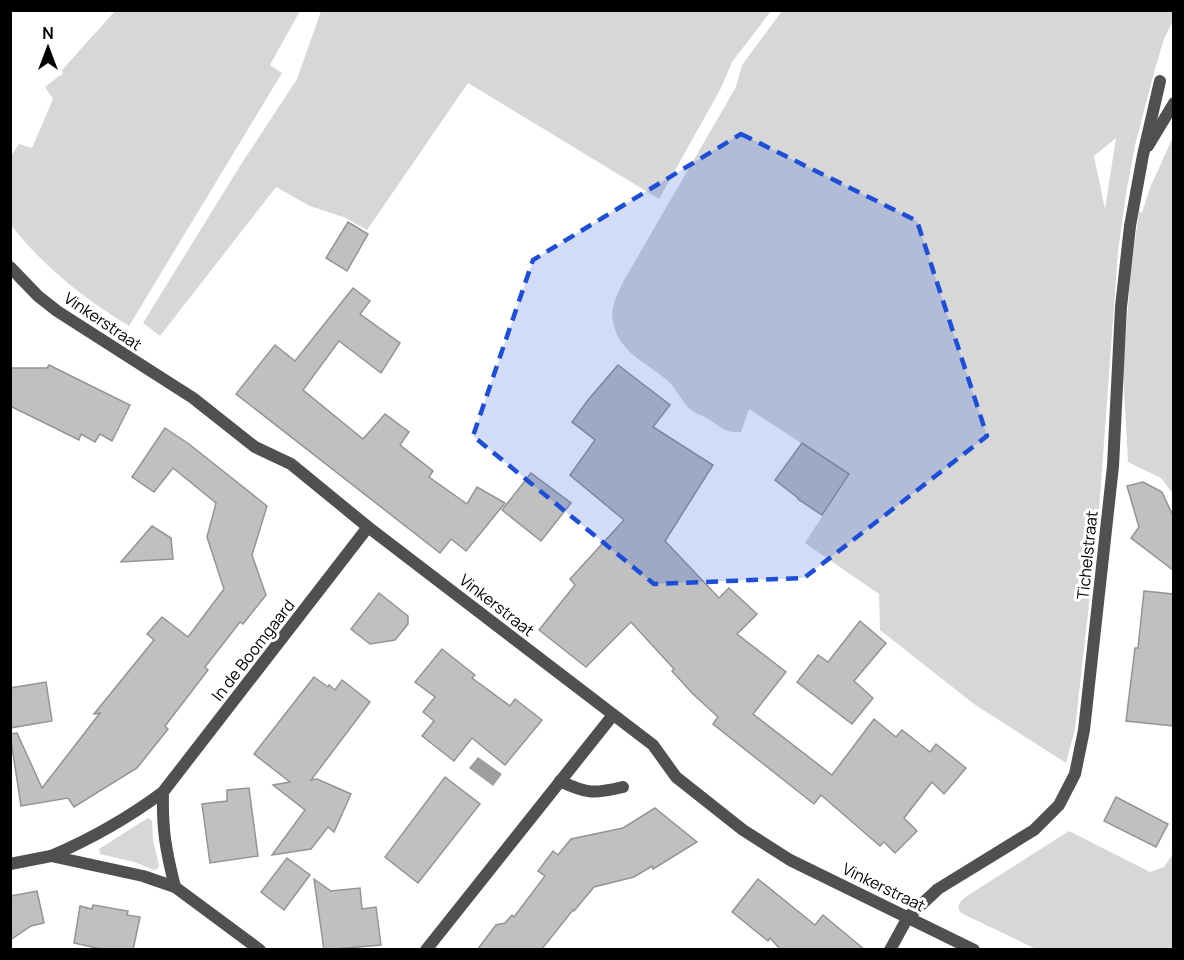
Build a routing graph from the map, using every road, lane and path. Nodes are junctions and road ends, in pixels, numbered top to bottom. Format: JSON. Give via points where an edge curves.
{"nodes":[{"id":1,"x":1160,"y":81,"type":"dead end"},
{"id":2,"x":1173,"y":103,"type":"edge"},
{"id":3,"x":1143,"y":155,"type":"junction"},
{"id":4,"x":12,"y":272,"type":"edge"},
{"id":5,"x":368,"y":527,"type":"junction"},
{"id":6,"x":612,"y":715,"type":"junction"},
{"id":7,"x":560,"y":781,"type":"junction"},
{"id":8,"x":623,"y":787,"type":"dead end"},
{"id":9,"x":163,"y":792,"type":"junction"},
{"id":10,"x":51,"y":856,"type":"junction"},
{"id":11,"x":10,"y":864,"type":"edge"},
{"id":12,"x":175,"y":887,"type":"junction"},
{"id":13,"x":908,"y":917,"type":"junction"},
{"id":14,"x":260,"y":950,"type":"edge"},
{"id":15,"x":426,"y":950,"type":"edge"},
{"id":16,"x":890,"y":950,"type":"edge"},
{"id":17,"x":974,"y":950,"type":"edge"}],
"edges":[{"from":1,"to":3,"type":"street","name":"Tichelstraat"},
{"from":2,"to":3,"type":"street"},
{"from":3,"to":13,"type":"street","name":"Tichelstraat","via":[[1121,307],[1113,466],[1084,730],[1075,774],[1059,805],[1034,831],[938,889]]},
{"from":4,"to":5,"type":"street","name":"Vinkerstraat","via":[[57,311],[193,398],[255,447],[291,464]]},
{"from":5,"to":6,"type":"street","name":"Vinkerstraat"},
{"from":5,"to":9,"type":"street","name":"In de Boomgaard"},
{"from":6,"to":7,"type":"street"},
{"from":6,"to":13,"type":"street","name":"Vinkerstraat","via":[[652,745],[676,777],[743,830],[790,860]]},
{"from":7,"to":8,"type":"street","via":[[582,791]]},
{"from":7,"to":15,"type":"street"},
{"from":9,"to":10,"type":"street","name":"In de Boomgaard","via":[[135,813]]},
{"from":9,"to":12,"type":"street","via":[[165,846]]},
{"from":10,"to":11,"type":"street","name":"In de Boomgaard"},
{"from":10,"to":12,"type":"street","name":"In de Boomgaard"},
{"from":12,"to":14,"type":"street","name":"In de Boomgaard"},
{"from":13,"to":16,"type":"street","name":"Tichelstraat"},
{"from":13,"to":17,"type":"street","name":"Vinkerstraat"}]}
